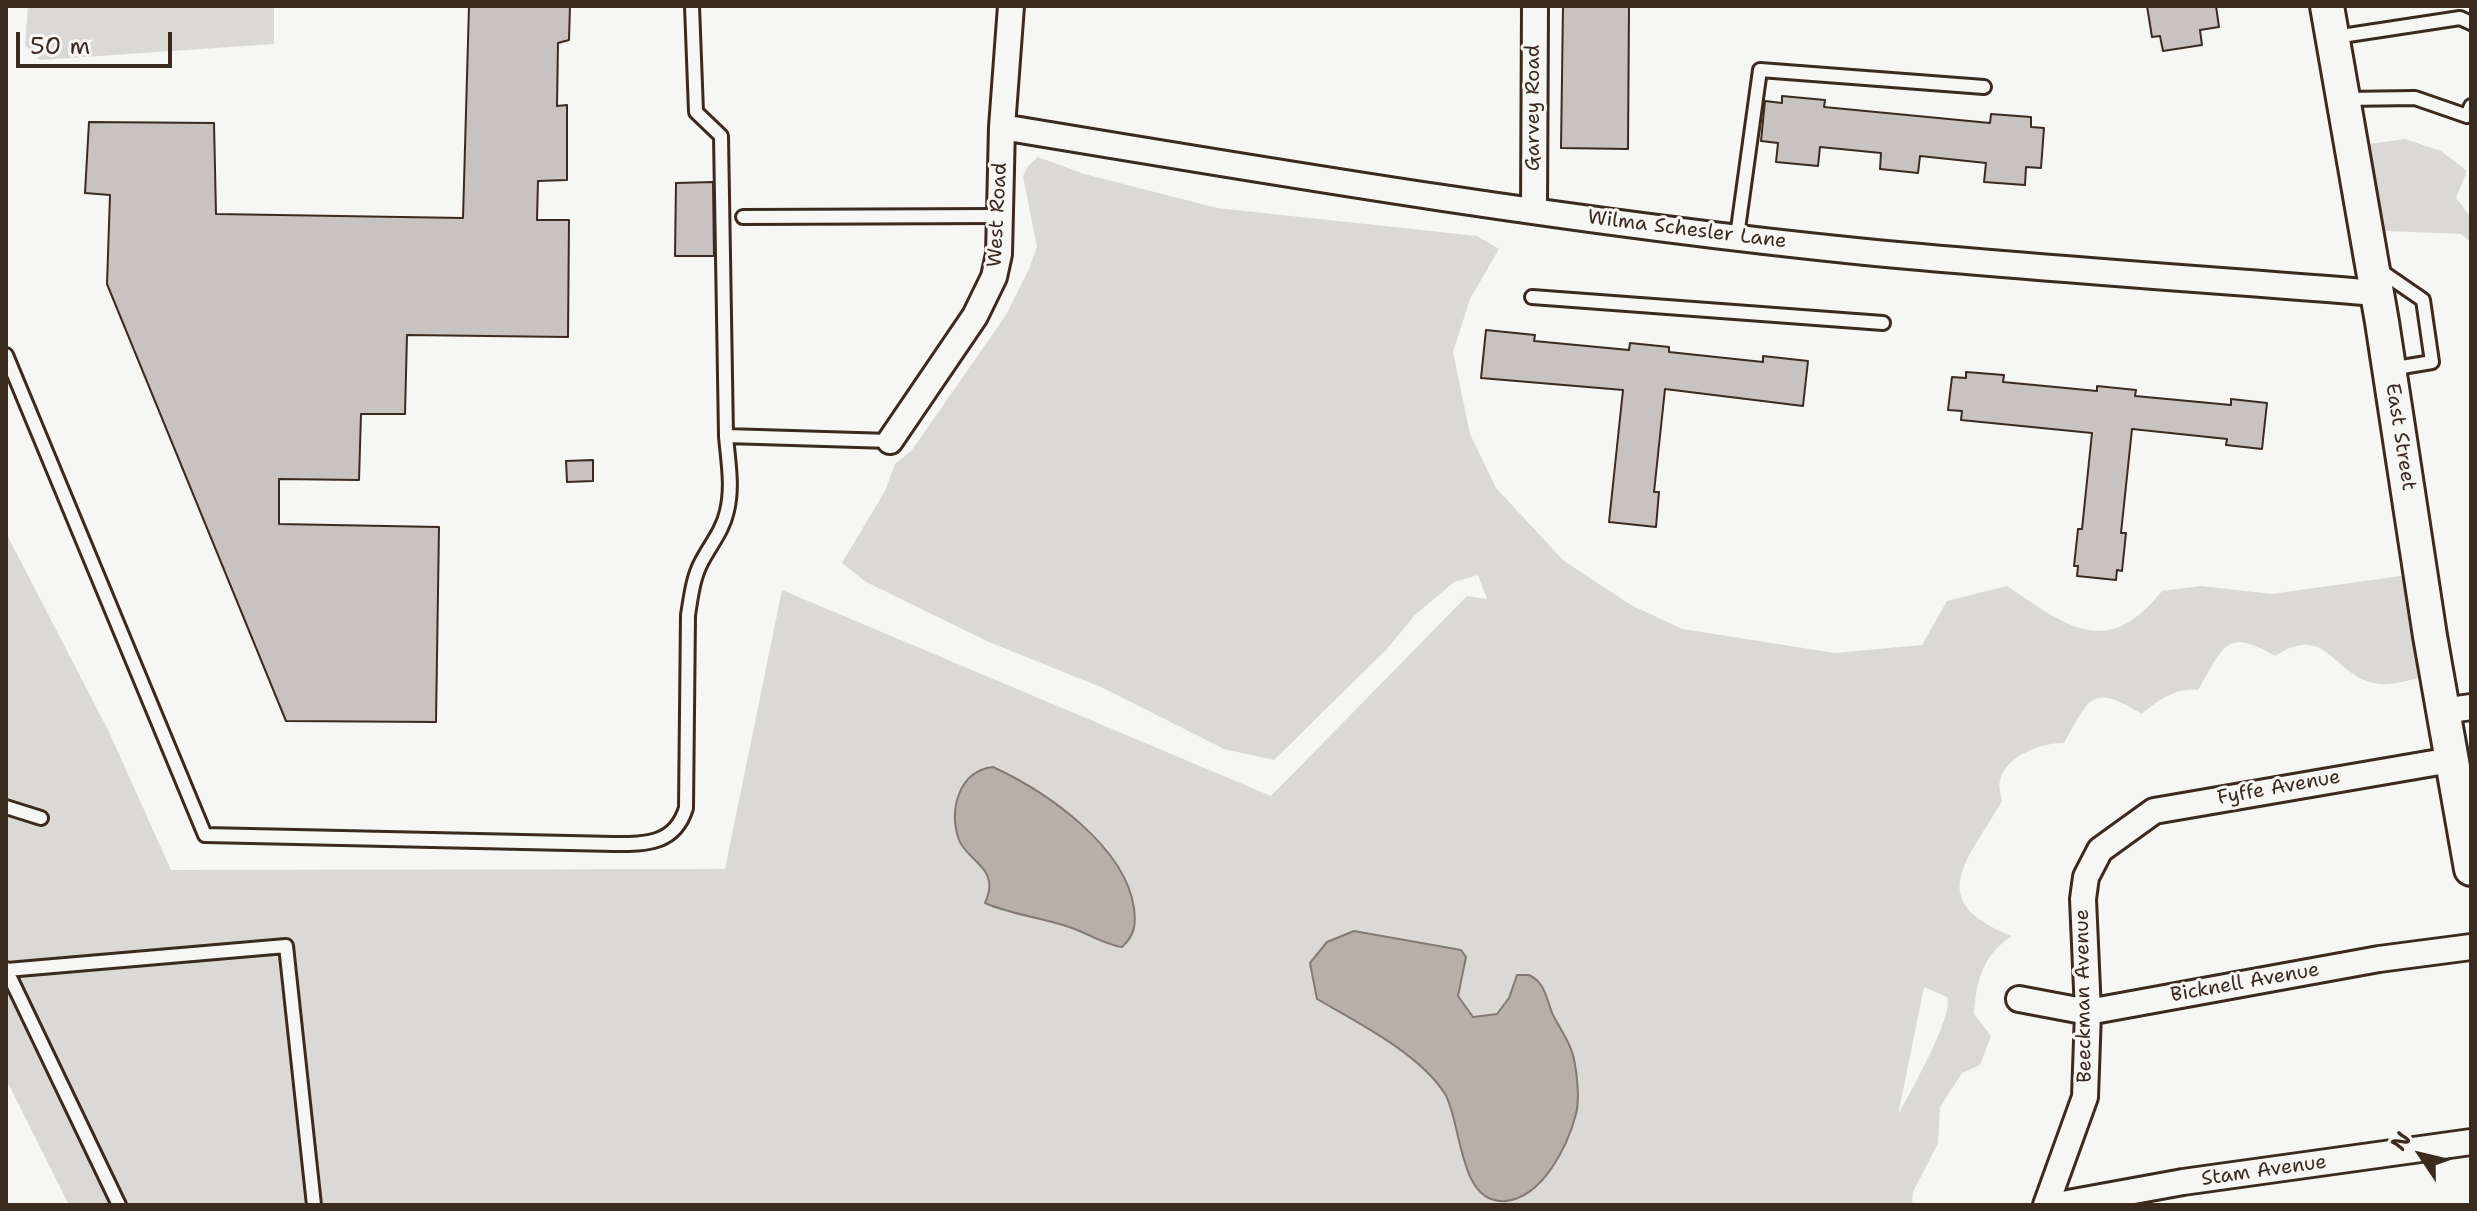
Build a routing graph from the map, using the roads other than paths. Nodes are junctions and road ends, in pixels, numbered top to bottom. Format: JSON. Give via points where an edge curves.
{"nodes":[{"id":1,"x":692,"y":6,"type":"edge"},
{"id":2,"x":1011,"y":6,"type":"edge"},
{"id":3,"x":1535,"y":6,"type":"edge"},
{"id":4,"x":2329,"y":22,"type":"edge"},
{"id":5,"x":2471,"y":23,"type":"edge"},
{"id":6,"x":1984,"y":87,"type":"dead end"},
{"id":7,"x":2343,"y":99,"type":"junction"},
{"id":8,"x":2470,"y":114,"type":"edge"},
{"id":9,"x":1002,"y":127,"type":"junction"},
{"id":10,"x":1534,"y":210,"type":"junction"},
{"id":11,"x":998,"y":216,"type":"junction"},
{"id":12,"x":743,"y":217,"type":"dead end"},
{"id":13,"x":1737,"y":236,"type":"junction"},
{"id":14,"x":2374,"y":279,"type":"junction"},
{"id":15,"x":1532,"y":297,"type":"dead end"},
{"id":16,"x":1883,"y":323,"type":"dead end"},
{"id":17,"x":6,"y":355,"type":"edge"},
{"id":18,"x":2390,"y":369,"type":"junction"},
{"id":19,"x":726,"y":436,"type":"junction"},
{"id":20,"x":890,"y":441,"type":"joint"},
{"id":21,"x":2457,"y":709,"type":"edge"},
{"id":22,"x":2451,"y":760,"type":"junction"},
{"id":23,"x":6,"y":807,"type":"edge"},
{"id":24,"x":41,"y":818,"type":"dead end"},
{"id":25,"x":2115,"y":840,"type":"joint"},
{"id":26,"x":2471,"y":869,"type":"edge"},
{"id":27,"x":2471,"y":947,"type":"edge"},
{"id":28,"x":6,"y":969,"type":"edge"},
{"id":29,"x":2019,"y":999,"type":"dead end"},
{"id":30,"x":2088,"y":1012,"type":"junction"},
{"id":31,"x":2471,"y":1142,"type":"edge"},
{"id":32,"x":119,"y":1205,"type":"edge"},
{"id":33,"x":314,"y":1205,"type":"edge"},
{"id":34,"x":2046,"y":1205,"type":"edge"},
{"id":35,"x":2057,"y":1205,"type":"edge"}],
"edges":[{"from":1,"to":19,"type":"lane","via":[[696,112],[721,136]]},
{"from":2,"to":9,"type":"street","name":"West Road"},
{"from":3,"to":10,"type":"street","name":"Garvey Road"},
{"from":4,"to":5,"type":"lane","via":[[2460,18]]},
{"from":4,"to":7,"type":"main road","name":"East Street"},
{"from":6,"to":13,"type":"lane","via":[[1760,70]]},
{"from":7,"to":8,"type":"lane","via":[[2415,98]]},
{"from":7,"to":14,"type":"main road","name":"East Street"},
{"from":9,"to":10,"type":"street","name":"Wilma Schesler Lane"},
{"from":9,"to":11,"type":"street","name":"West Road"},
{"from":10,"to":13,"type":"street","name":"Wilma Schesler Lane"},
{"from":11,"to":12,"type":"lane"},
{"from":11,"to":20,"type":"street","name":"West Road","via":[[999,254],[986,297]]},
{"from":13,"to":14,"type":"street","name":"Wilma Schesler Lane","via":[[1866,252]]},
{"from":14,"to":18,"type":"main road","name":"East Street"},
{"from":14,"to":18,"type":"lane","via":[[2423,300],[2432,362]]},
{"from":15,"to":16,"type":"lane"},
{"from":17,"to":19,"type":"lane","via":[[205,835],[637,844],[676,831],[686,808],[688,615],[700,564],[727,511]]},
{"from":18,"to":21,"type":"main road","name":"East Street"},
{"from":19,"to":20,"type":"lane"},
{"from":21,"to":22,"type":"main road","name":"East Street"},
{"from":22,"to":25,"type":"street","name":"Fyffe Avenue","via":[[2154,811]]},
{"from":22,"to":26,"type":"main road","name":"East Street"},
{"from":23,"to":24,"type":"lane"},
{"from":25,"to":30,"type":"street","name":"Beeckman Avenue","via":[[2100,850],[2086,877]]},
{"from":27,"to":30,"type":"street","name":"Bicknell Avenue"},
{"from":28,"to":32,"type":"lane"},
{"from":28,"to":33,"type":"lane","via":[[286,946]]},
{"from":29,"to":30,"type":"street","name":"Bicknell Avenue"},
{"from":30,"to":34,"type":"street","name":"Beeckman Avenue","via":[[2085,1097]]},
{"from":31,"to":35,"type":"street","name":"Stam Avenue"}]}
